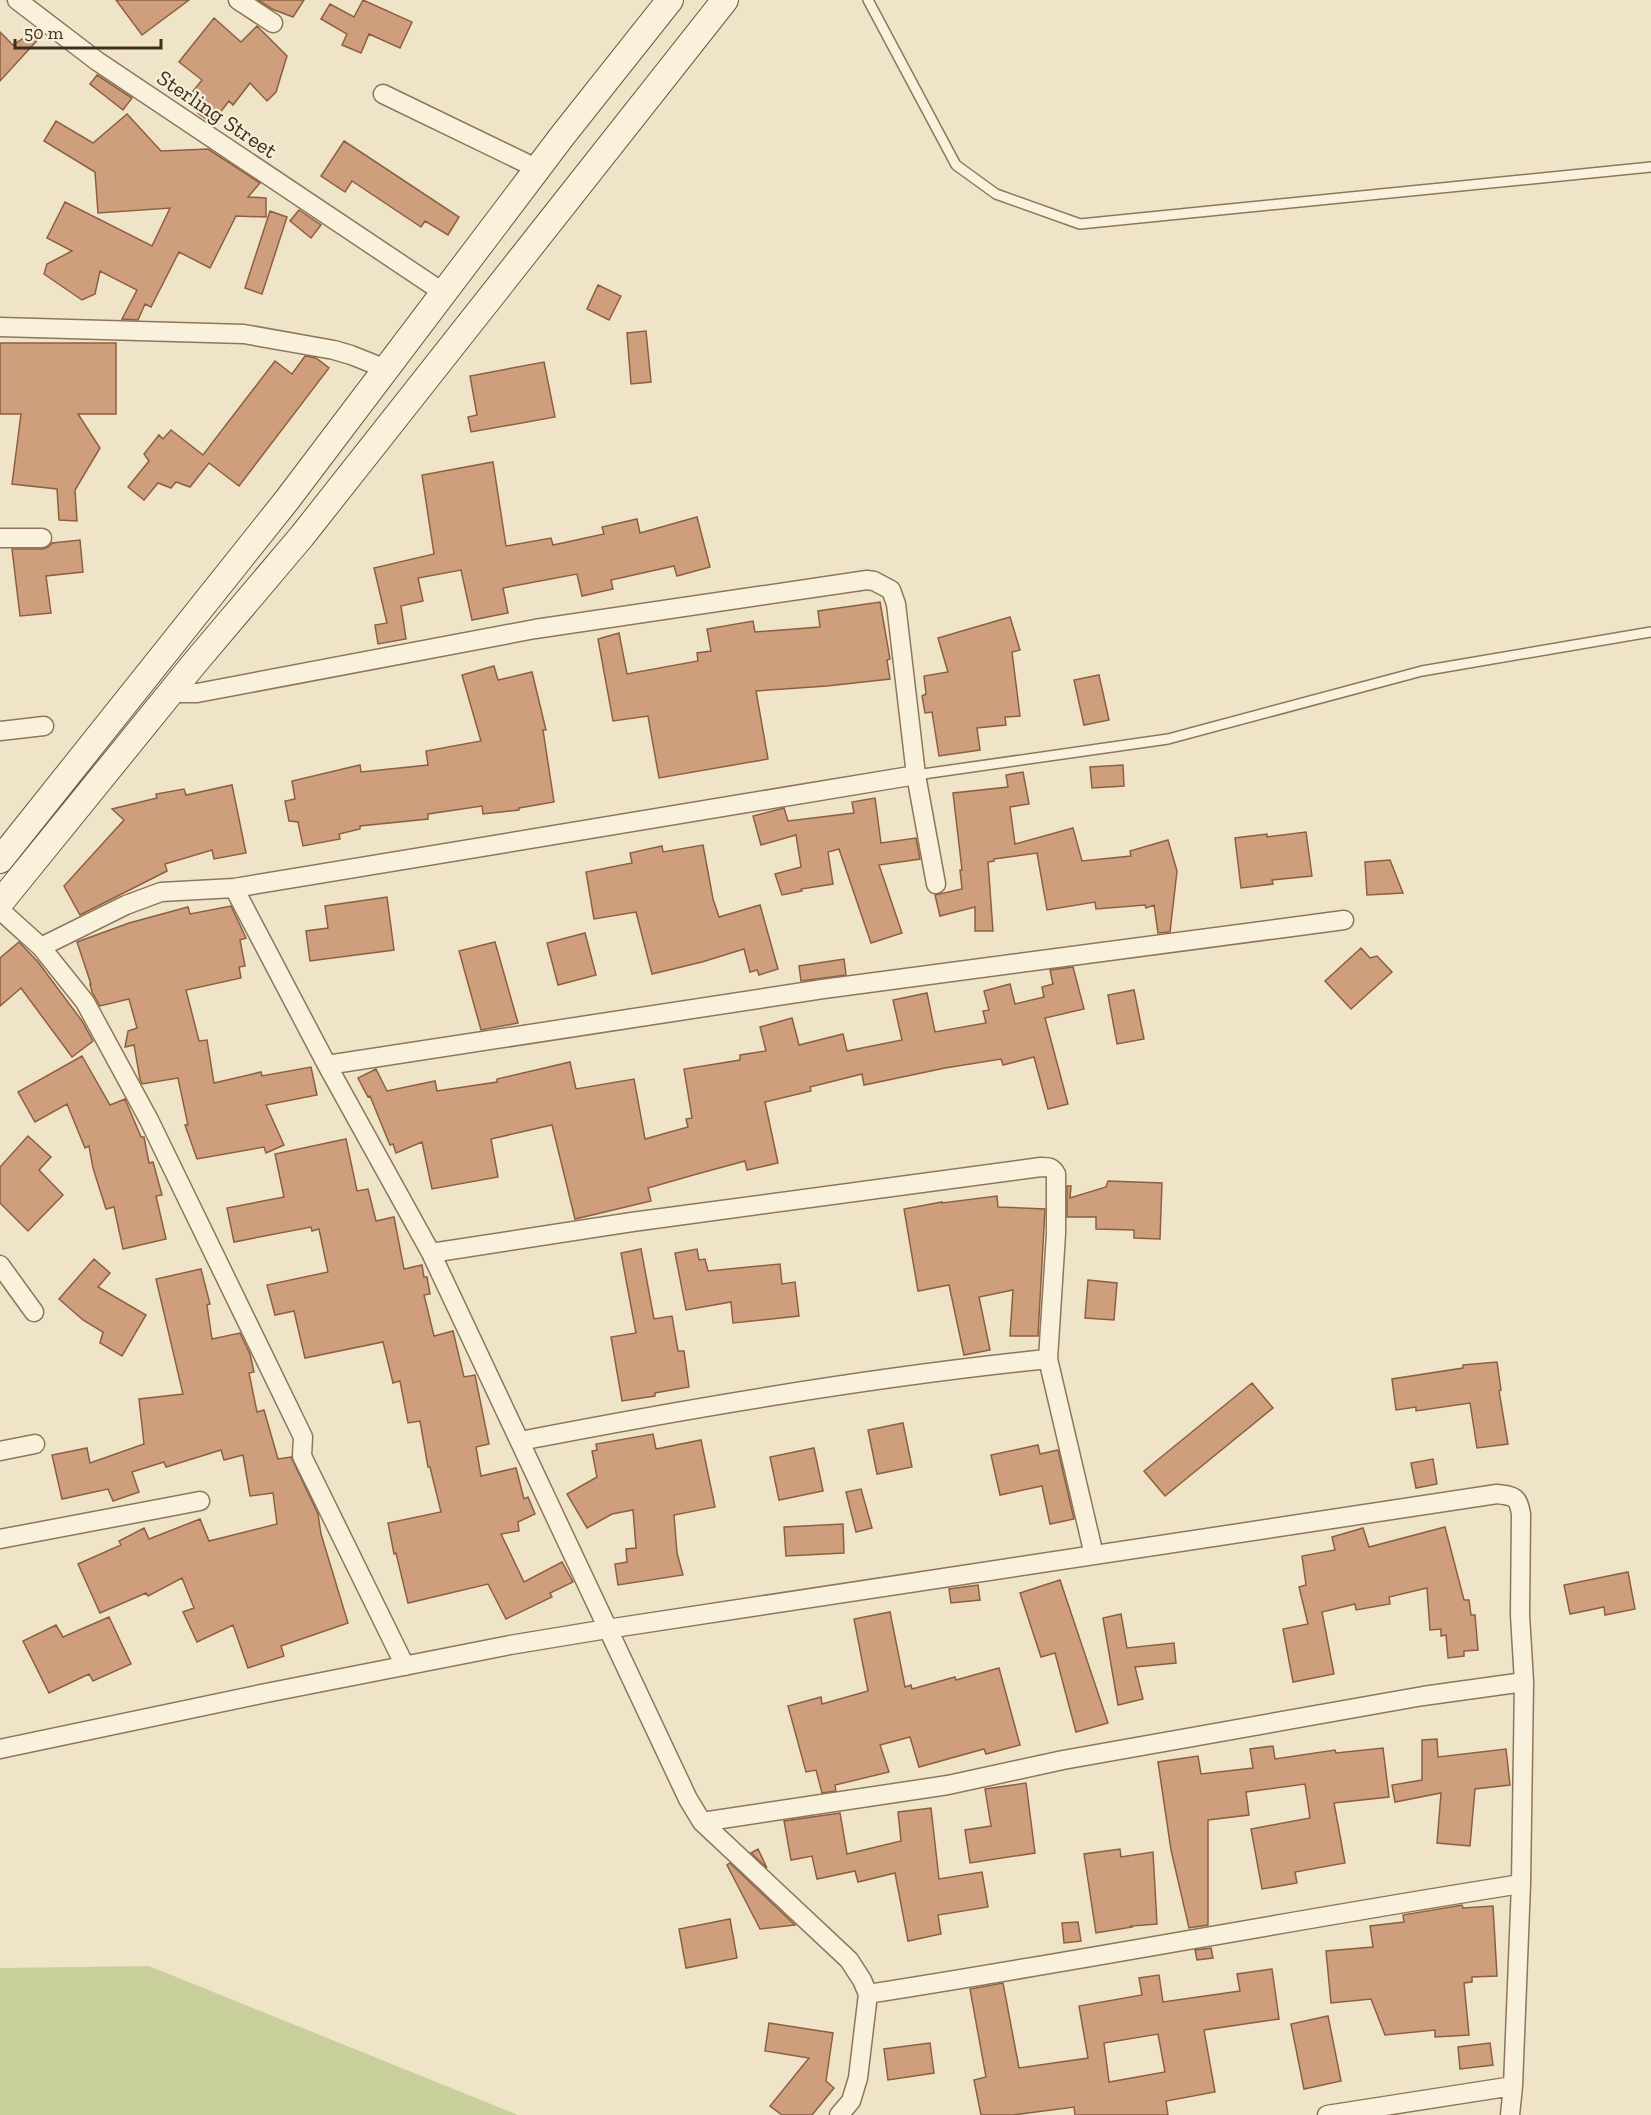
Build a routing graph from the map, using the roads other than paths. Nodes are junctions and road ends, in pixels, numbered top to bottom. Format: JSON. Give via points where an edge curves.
{"nodes":[{"id":1,"x":17,"y":0,"type":"edge"},
{"id":2,"x":238,"y":0,"type":"edge"},
{"id":3,"x":670,"y":0,"type":"edge"},
{"id":4,"x":725,"y":0,"type":"edge"},
{"id":5,"x":868,"y":0,"type":"edge"},
{"id":6,"x":273,"y":23,"type":"dead end"},
{"id":7,"x":383,"y":94,"type":"dead end"},
{"id":8,"x":1651,"y":167,"type":"edge"},
{"id":9,"x":537,"y":169,"type":"junction"},
{"id":10,"x":444,"y":293,"type":"junction"},
{"id":11,"x":0,"y":327,"type":"edge"},
{"id":12,"x":386,"y":369,"type":"junction"},
{"id":13,"x":0,"y":538,"type":"edge"},
{"id":14,"x":42,"y":538,"type":"dead end"},
{"id":15,"x":1651,"y":632,"type":"edge"},
{"id":16,"x":171,"y":693,"type":"junction"},
{"id":17,"x":44,"y":726,"type":"dead end"},
{"id":18,"x":0,"y":731,"type":"edge"},
{"id":19,"x":916,"y":775,"type":"junction"},
{"id":20,"x":0,"y":860,"type":"edge"},
{"id":21,"x":936,"y":884,"type":"dead end"},
{"id":22,"x":234,"y":888,"type":"junction"},
{"id":23,"x":0,"y":903,"type":"edge"},
{"id":24,"x":0,"y":910,"type":"edge"},
{"id":25,"x":1344,"y":920,"type":"dead end"},
{"id":26,"x":41,"y":946,"type":"junction"},
{"id":27,"x":327,"y":1065,"type":"junction"},
{"id":28,"x":431,"y":1253,"type":"junction"},
{"id":29,"x":0,"y":1265,"type":"edge"},
{"id":30,"x":34,"y":1312,"type":"dead end"},
{"id":31,"x":1048,"y":1359,"type":"junction"},
{"id":32,"x":520,"y":1441,"type":"junction"},
{"id":33,"x":35,"y":1444,"type":"dead end"},
{"id":34,"x":0,"y":1451,"type":"edge"},
{"id":35,"x":200,"y":1502,"type":"dead end"},
{"id":36,"x":0,"y":1539,"type":"edge"},
{"id":37,"x":1095,"y":1555,"type":"junction"},
{"id":38,"x":607,"y":1629,"type":"junction"},
{"id":39,"x":405,"y":1666,"type":"junction"},
{"id":40,"x":1524,"y":1682,"type":"junction"},
{"id":41,"x":0,"y":1749,"type":"edge"},
{"id":42,"x":702,"y":1822,"type":"junction"},
{"id":43,"x":1521,"y":1884,"type":"junction"},
{"id":44,"x":868,"y":1994,"type":"junction"},
{"id":45,"x":1513,"y":2086,"type":"junction"},
{"id":46,"x":839,"y":2115,"type":"edge"},
{"id":47,"x":1327,"y":2115,"type":"edge"},
{"id":48,"x":1510,"y":2115,"type":"edge"}],
"edges":[{"from":1,"to":10,"type":"street","name":"Sterling Street","via":[[97,61]]},
{"from":2,"to":6,"type":"street"},
{"from":3,"to":9,"type":"main road"},
{"from":4,"to":16,"type":"main road","via":[[302,536]]},
{"from":5,"to":8,"type":"lane","via":[[956,165],[996,194],[1080,224]]},
{"from":7,"to":9,"type":"street"},
{"from":9,"to":10,"type":"main road"},
{"from":10,"to":12,"type":"main road"},
{"from":11,"to":12,"type":"street","via":[[244,334],[334,350]]},
{"from":12,"to":20,"type":"main road","via":[[287,500]]},
{"from":13,"to":14,"type":"street"},
{"from":15,"to":19,"type":"lane","via":[[1422,671],[1168,739]]},
{"from":16,"to":19,"type":"street","via":[[197,693],[535,629],[867,580],[891,590],[896,604]]},
{"from":16,"to":23,"type":"main road"},
{"from":17,"to":18,"type":"street"},
{"from":19,"to":21,"type":"street"},
{"from":19,"to":22,"type":"street"},
{"from":22,"to":26,"type":"street","via":[[161,892]]},
{"from":22,"to":27,"type":"street"},
{"from":24,"to":26,"type":"street"},
{"from":25,"to":27,"type":"street","via":[[823,989]]},
{"from":26,"to":39,"type":"street","via":[[85,1002],[149,1120],[303,1437],[302,1456]]},
{"from":27,"to":28,"type":"street"},
{"from":28,"to":31,"type":"street","via":[[1050,1167],[1056,1174],[1056,1222]]},
{"from":28,"to":32,"type":"street"},
{"from":29,"to":30,"type":"street"},
{"from":31,"to":32,"type":"street","via":[[684,1409]]},
{"from":31,"to":37,"type":"street"},
{"from":32,"to":38,"type":"street"},
{"from":33,"to":34,"type":"street"},
{"from":35,"to":36,"type":"street"},
{"from":37,"to":38,"type":"street"},
{"from":37,"to":40,"type":"street","via":[[1507,1495],[1516,1498],[1521,1514]]},
{"from":38,"to":39,"type":"street"},
{"from":38,"to":42,"type":"street"},
{"from":39,"to":41,"type":"street"},
{"from":40,"to":42,"type":"street","via":[[1423,1696],[1063,1760],[948,1785]]},
{"from":40,"to":43,"type":"street"},
{"from":42,"to":44,"type":"street","via":[[849,1960]]},
{"from":43,"to":44,"type":"street"},
{"from":43,"to":45,"type":"street"},
{"from":44,"to":46,"type":"street","via":[[858,2078],[852,2101]]},
{"from":45,"to":47,"type":"street"},
{"from":45,"to":48,"type":"street"}]}
